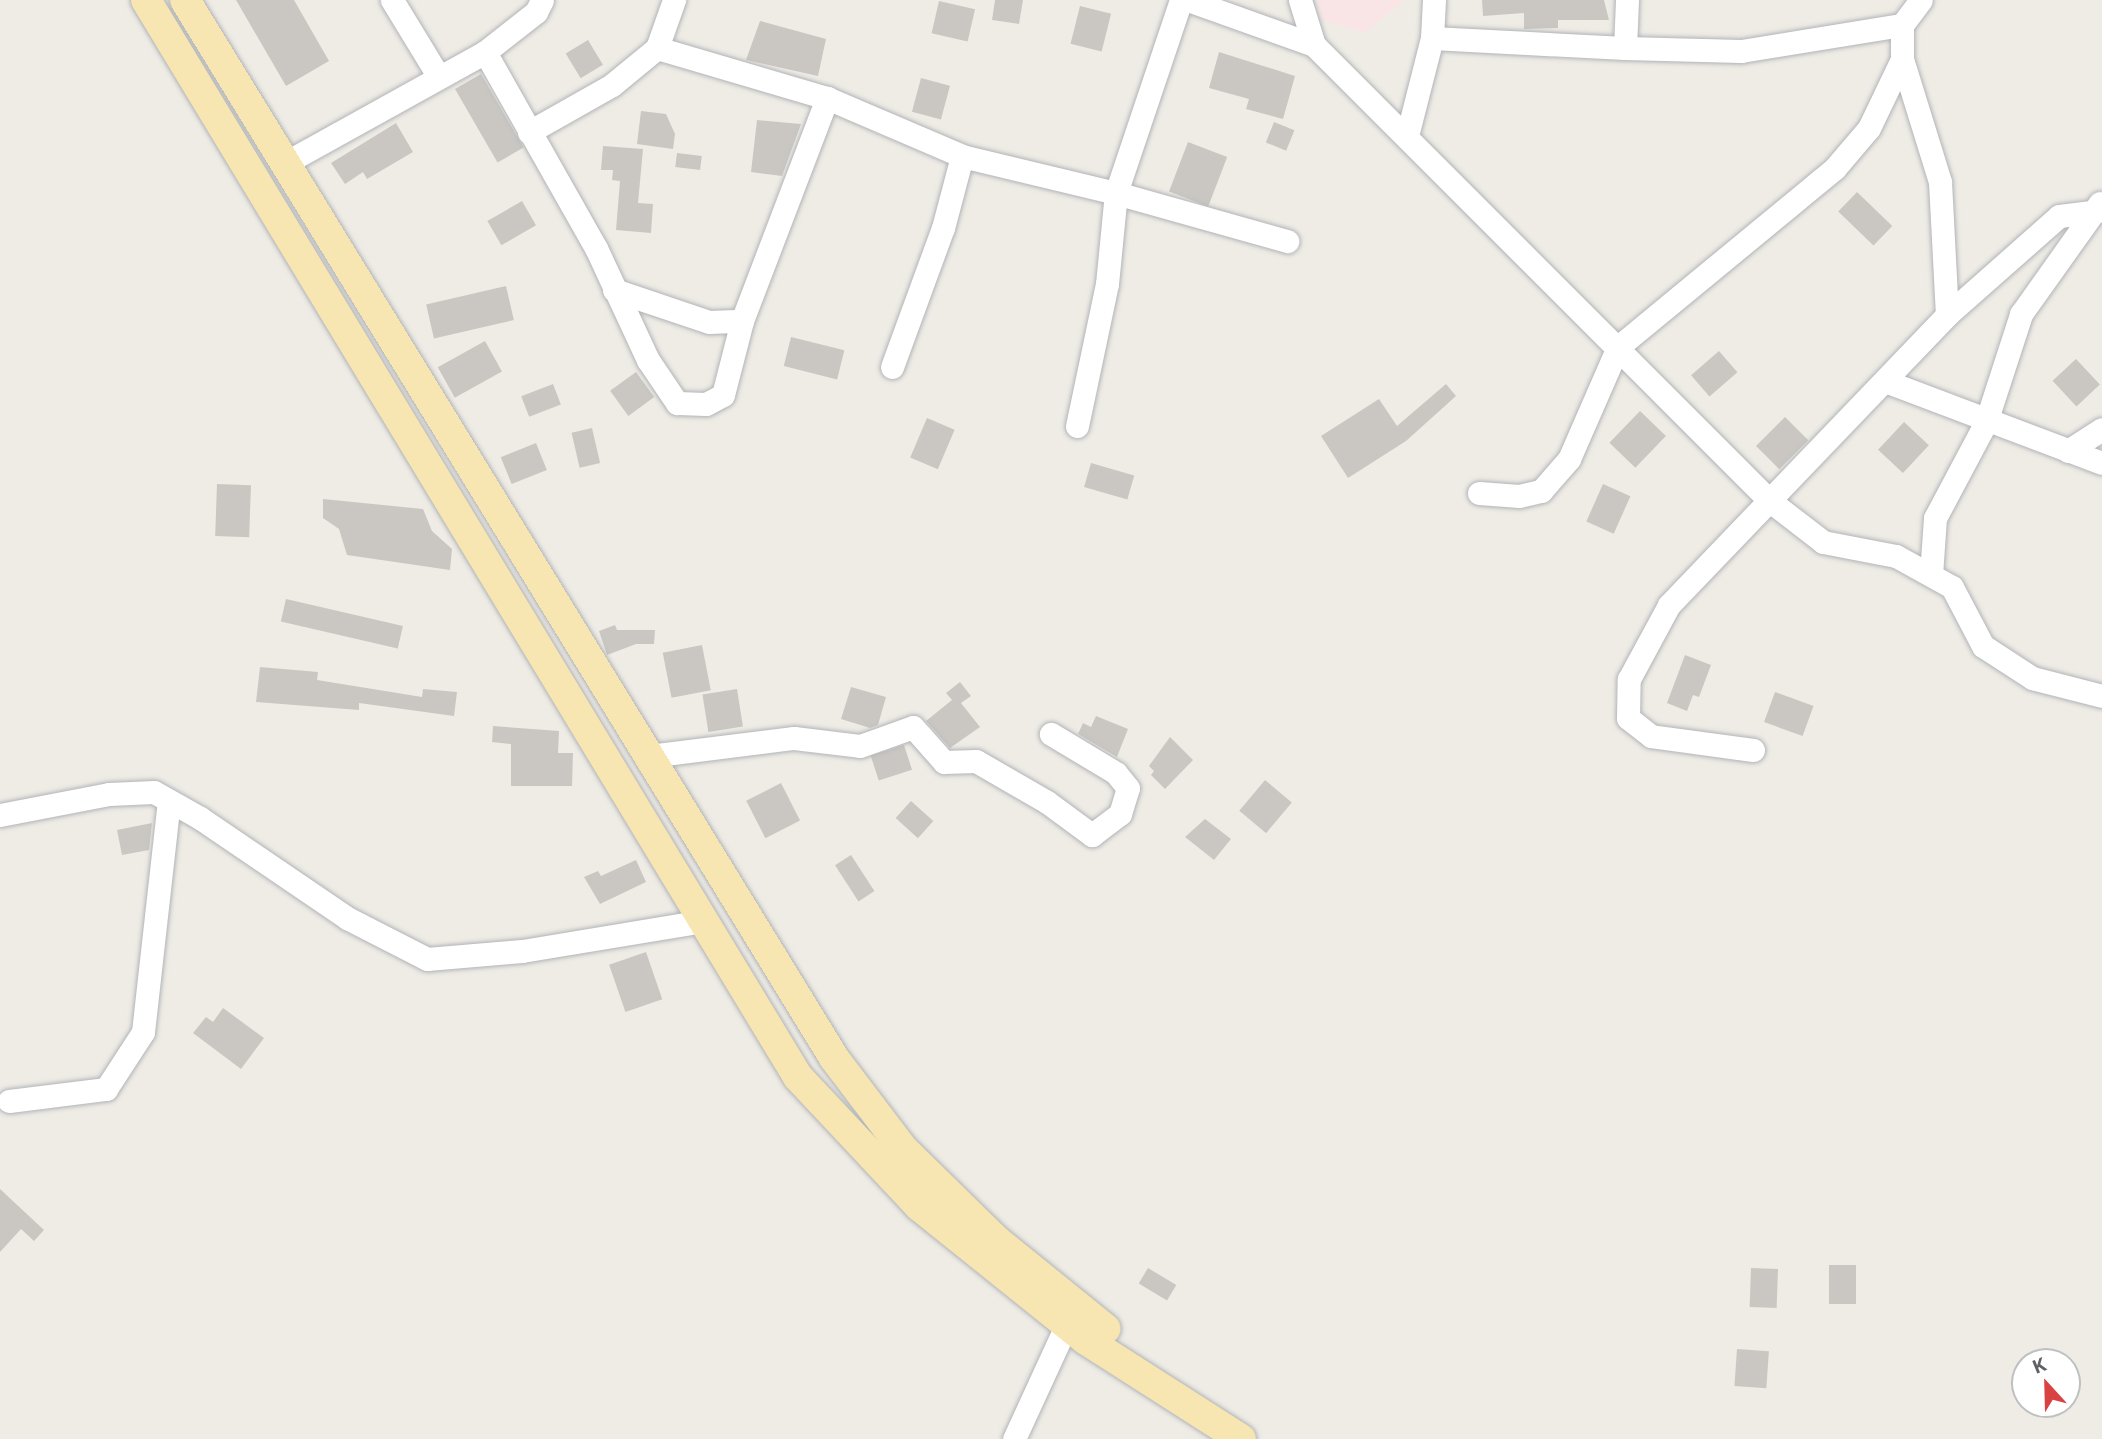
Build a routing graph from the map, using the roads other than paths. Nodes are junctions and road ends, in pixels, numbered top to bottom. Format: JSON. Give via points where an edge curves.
{"nodes":[{"id":1,"x":146,"y":0,"type":"edge"},
{"id":2,"x":185,"y":0,"type":"edge"},
{"id":3,"x":392,"y":0,"type":"edge"},
{"id":4,"x":542,"y":0,"type":"edge"},
{"id":5,"x":674,"y":0,"type":"edge"},
{"id":6,"x":1181,"y":0,"type":"edge"},
{"id":7,"x":1188,"y":0,"type":"edge"},
{"id":8,"x":1300,"y":0,"type":"edge"},
{"id":9,"x":1434,"y":0,"type":"edge"},
{"id":10,"x":1627,"y":0,"type":"edge"},
{"id":11,"x":1920,"y":0,"type":"edge"},
{"id":12,"x":1902,"y":24,"type":"junction"},
{"id":13,"x":1432,"y":38,"type":"junction"},
{"id":14,"x":1314,"y":46,"type":"junction"},
{"id":15,"x":657,"y":48,"type":"junction"},
{"id":16,"x":1625,"y":48,"type":"junction"},
{"id":17,"x":485,"y":52,"type":"junction"},
{"id":18,"x":1902,"y":59,"type":"junction"},
{"id":19,"x":439,"y":77,"type":"junction"},
{"id":20,"x":827,"y":97,"type":"junction"},
{"id":21,"x":529,"y":132,"type":"junction"},
{"id":22,"x":1407,"y":136,"type":"junction"},
{"id":23,"x":962,"y":156,"type":"junction"},
{"id":24,"x":285,"y":163,"type":"junction"},
{"id":25,"x":1116,"y":193,"type":"junction"},
{"id":26,"x":2100,"y":204,"type":"edge"},
{"id":27,"x":1287,"y":241,"type":"dead end"},
{"id":28,"x":614,"y":290,"type":"junction"},
{"id":29,"x":1947,"y":314,"type":"junction"},
{"id":30,"x":742,"y":321,"type":"junction"},
{"id":31,"x":1618,"y":347,"type":"junction"},
{"id":32,"x":892,"y":367,"type":"dead end"},
{"id":33,"x":1885,"y":382,"type":"junction"},
{"id":34,"x":1986,"y":422,"type":"junction"},
{"id":35,"x":1077,"y":426,"type":"dead end"},
{"id":36,"x":2102,"y":429,"type":"edge"},
{"id":37,"x":2068,"y":451,"type":"junction"},
{"id":38,"x":2102,"y":463,"type":"edge"},
{"id":39,"x":1479,"y":493,"type":"dead end"},
{"id":40,"x":1770,"y":501,"type":"junction"},
{"id":41,"x":1931,"y":575,"type":"junction"},
{"id":42,"x":2102,"y":696,"type":"edge"},
{"id":43,"x":1051,"y":734,"type":"dead end"},
{"id":44,"x":1753,"y":750,"type":"dead end"},
{"id":45,"x":649,"y":757,"type":"junction"},
{"id":46,"x":169,"y":801,"type":"junction"},
{"id":47,"x":0,"y":815,"type":"edge"},
{"id":48,"x":703,"y":921,"type":"junction"},
{"id":49,"x":9,"y":1101,"type":"dead end"},
{"id":50,"x":1067,"y":1324,"type":"junction"},
{"id":51,"x":1240,"y":1438,"type":"edge"},
{"id":52,"x":1014,"y":1439,"type":"edge"}],
"edges":[{"from":1,"to":48,"type":"main road"},
{"from":2,"to":24,"type":"main road"},
{"from":3,"to":19,"type":"street"},
{"from":4,"to":17,"type":"street","via":[[536,12]]},
{"from":5,"to":15,"type":"street"},
{"from":6,"to":25,"type":"street"},
{"from":7,"to":14,"type":"street"},
{"from":8,"to":14,"type":"street"},
{"from":9,"to":13,"type":"street"},
{"from":10,"to":16,"type":"street"},
{"from":11,"to":12,"type":"street"},
{"from":12,"to":16,"type":"street","via":[[1741,51]]},
{"from":12,"to":18,"type":"street"},
{"from":13,"to":16,"type":"street"},
{"from":13,"to":22,"type":"street"},
{"from":14,"to":22,"type":"street"},
{"from":15,"to":20,"type":"street"},
{"from":15,"to":21,"type":"street","via":[[612,85]]},
{"from":17,"to":19,"type":"street"},
{"from":17,"to":21,"type":"street"},
{"from":18,"to":29,"type":"street","via":[[1940,182]]},
{"from":18,"to":31,"type":"street","via":[[1870,128],[1835,168]]},
{"from":19,"to":24,"type":"street"},
{"from":20,"to":23,"type":"street"},
{"from":20,"to":30,"type":"street"},
{"from":21,"to":28,"type":"street","via":[[596,248]]},
{"from":22,"to":31,"type":"street"},
{"from":23,"to":25,"type":"street"},
{"from":23,"to":32,"type":"street","via":[[943,228]]},
{"from":24,"to":45,"type":"main road"},
{"from":25,"to":27,"type":"street"},
{"from":25,"to":35,"type":"street","via":[[1107,284]]},
{"from":26,"to":29,"type":"street","via":[[2059,215]]},
{"from":26,"to":34,"type":"street","via":[[2021,314]]},
{"from":28,"to":30,"type":"street","via":[[709,322]]},
{"from":28,"to":30,"type":"street","via":[[648,360],[677,403],[706,404],[723,395]]},
{"from":29,"to":33,"type":"street"},
{"from":31,"to":39,"type":"street","via":[[1569,459],[1541,491],[1519,496]]},
{"from":31,"to":40,"type":"street"},
{"from":33,"to":34,"type":"street"},
{"from":33,"to":40,"type":"street"},
{"from":34,"to":37,"type":"street"},
{"from":34,"to":41,"type":"street","via":[[1935,518]]},
{"from":36,"to":37,"type":"street"},
{"from":37,"to":38,"type":"street"},
{"from":40,"to":41,"type":"street","via":[[1823,542],[1896,556]]},
{"from":40,"to":44,"type":"street","via":[[1669,605],[1629,678],[1629,718],[1651,736]]},
{"from":41,"to":42,"type":"street","via":[[1952,587],[1983,646],[2032,678]]},
{"from":43,"to":45,"type":"street","via":[[1116,773],[1128,788],[1120,814],[1092,835],[1047,802],[976,761],[944,762],[914,727],[860,746],[794,738]]},
{"from":45,"to":51,"type":"main road","via":[[834,1058],[903,1149],[996,1240]]},
{"from":46,"to":47,"type":"street","via":[[154,792],[109,794]]},
{"from":46,"to":48,"type":"street","via":[[347,918],[427,959],[522,951]]},
{"from":46,"to":49,"type":"street","via":[[143,1032],[106,1089]]},
{"from":48,"to":50,"type":"main road","via":[[797,1077],[919,1206]]},
{"from":50,"to":51,"type":"main road"},
{"from":50,"to":52,"type":"street"}]}
